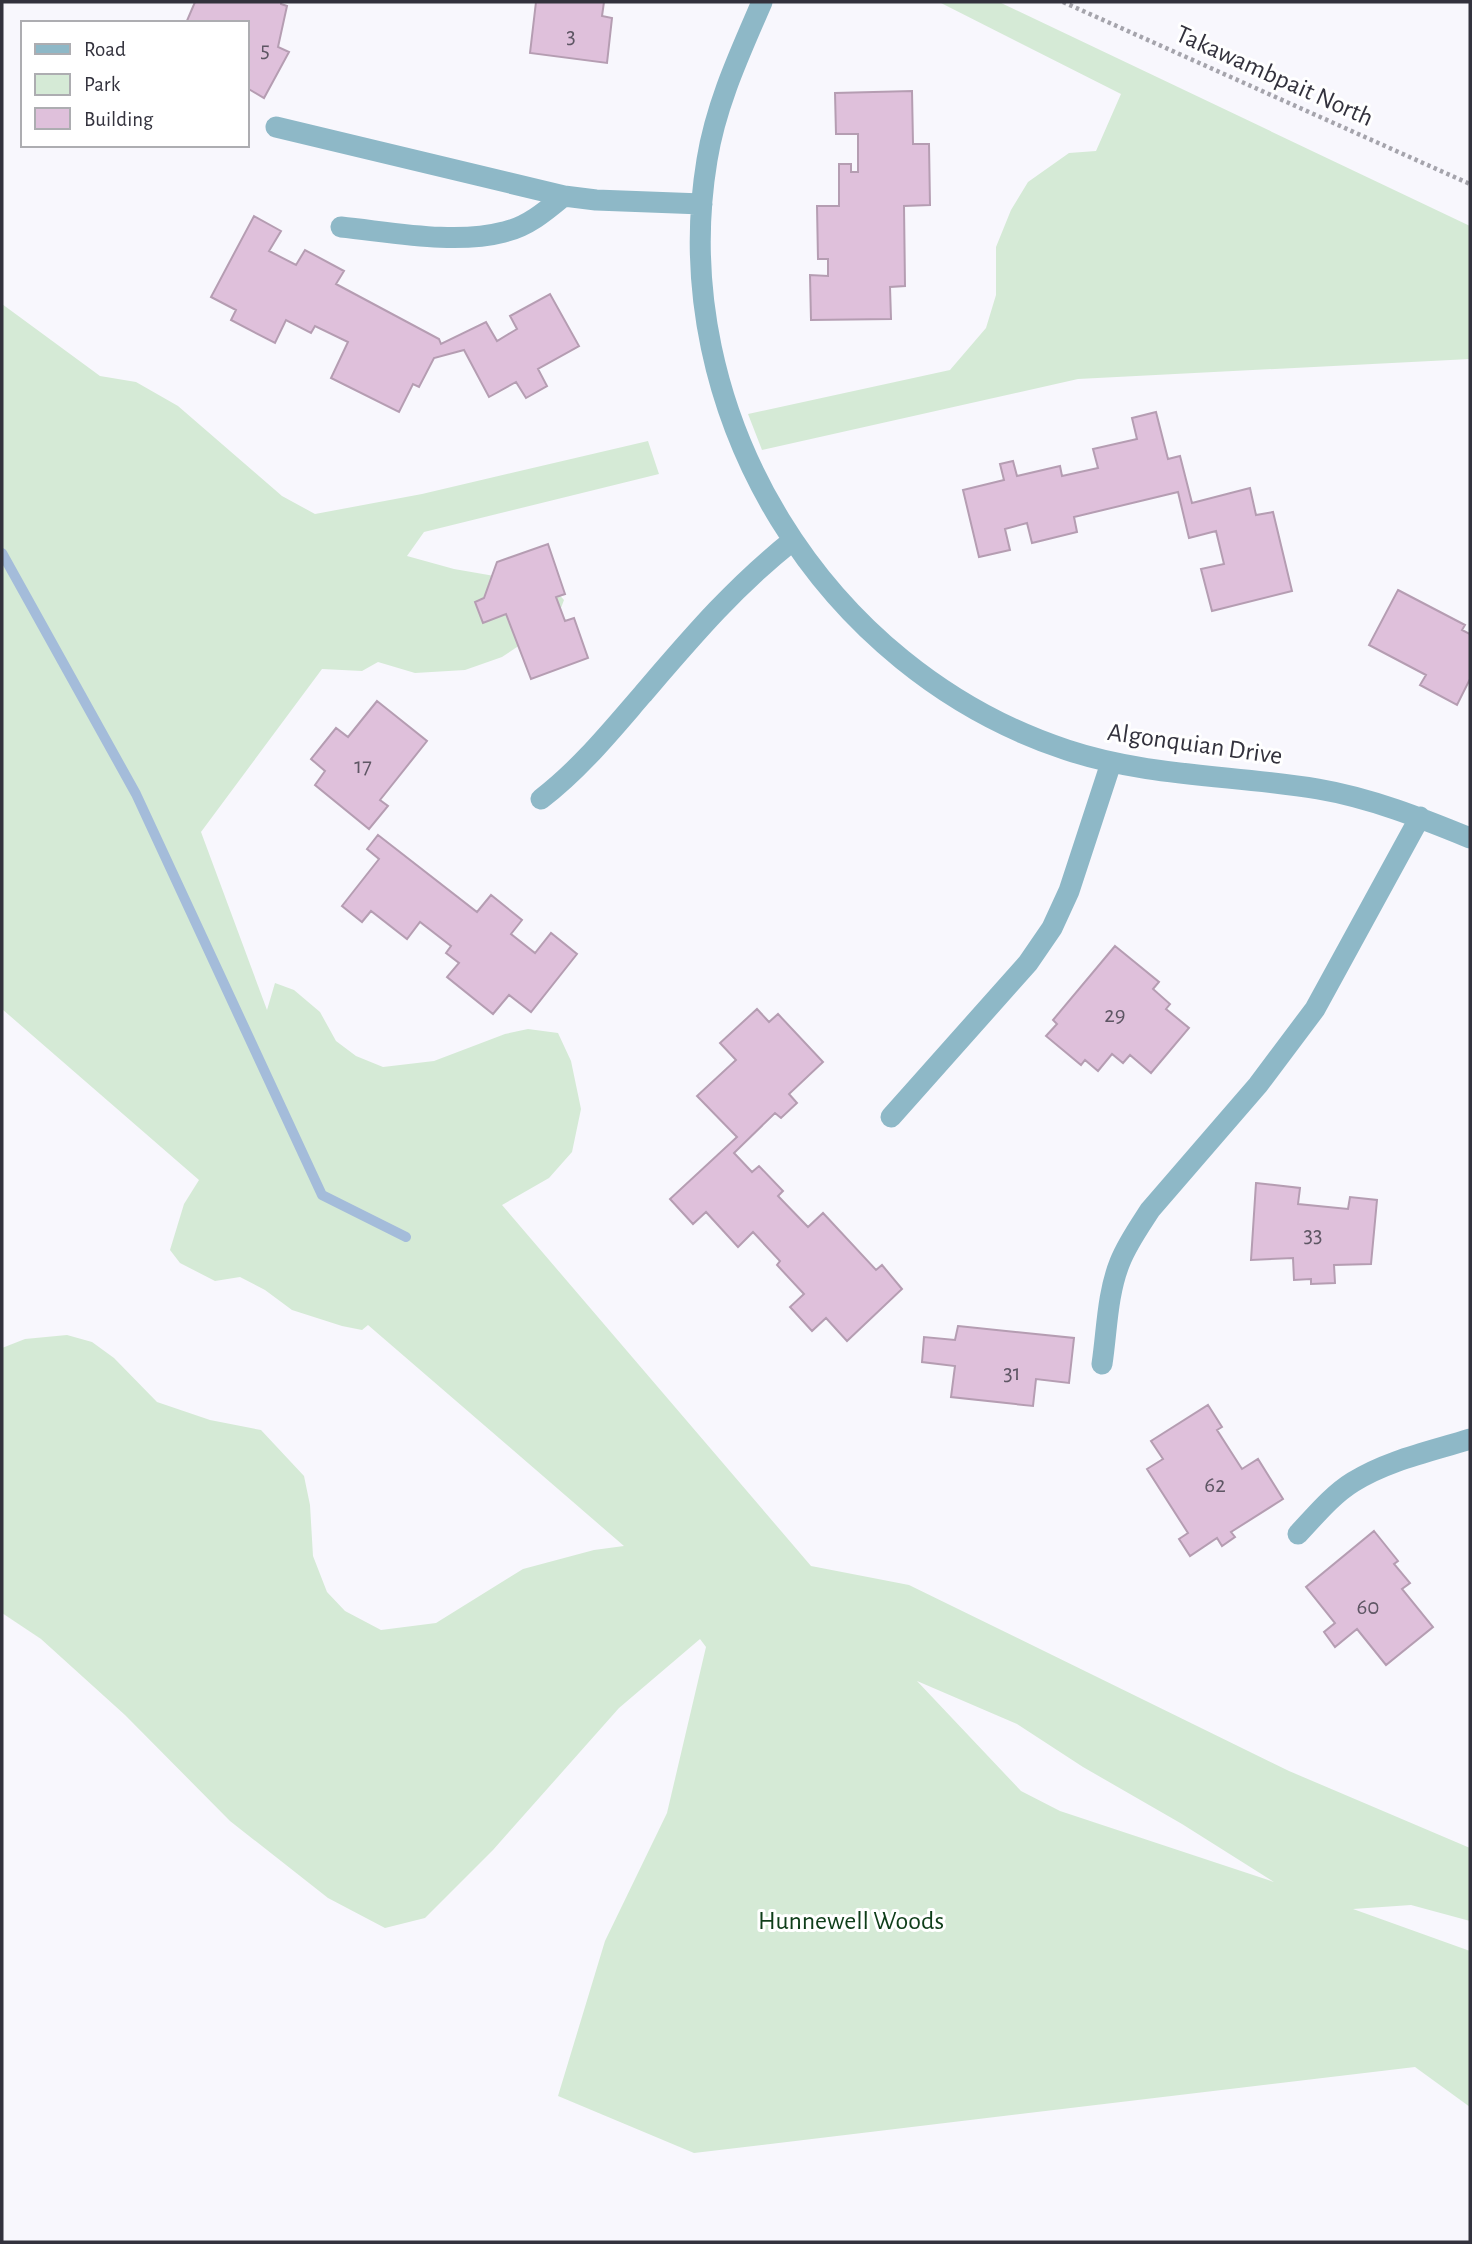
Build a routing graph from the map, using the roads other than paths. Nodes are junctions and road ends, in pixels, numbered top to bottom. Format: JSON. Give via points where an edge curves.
{"nodes":[{"id":1,"x":762,"y":2,"type":"edge"},
{"id":2,"x":276,"y":127,"type":"dead end"},
{"id":3,"x":564,"y":196,"type":"junction"},
{"id":4,"x":702,"y":204,"type":"junction"},
{"id":5,"x":341,"y":227,"type":"dead end"},
{"id":6,"x":792,"y":541,"type":"junction"},
{"id":7,"x":1111,"y":763,"type":"junction"},
{"id":8,"x":541,"y":799,"type":"dead end"},
{"id":9,"x":1420,"y":817,"type":"junction"},
{"id":10,"x":1470,"y":838,"type":"edge"},
{"id":11,"x":891,"y":1116,"type":"dead end"},
{"id":12,"x":1102,"y":1364,"type":"dead end"},
{"id":13,"x":1470,"y":1439,"type":"edge"},
{"id":14,"x":1298,"y":1534,"type":"dead end"}],
"edges":[{"from":1,"to":4,"type":"street","name":"Algonquian Drive","via":[[719,110]]},
{"from":2,"to":3,"type":"street"},
{"from":3,"to":4,"type":"street"},
{"from":3,"to":5,"type":"street","via":[[544,213],[505,232],[433,236]]},
{"from":4,"to":6,"type":"street","name":"Algonquian Drive","via":[[706,304],[724,398],[741,446]]},
{"from":6,"to":7,"type":"street","name":"Algonquian Drive","via":[[825,585],[864,625],[932,682],[1016,730]]},
{"from":6,"to":8,"type":"street","via":[[718,607],[583,762]]},
{"from":7,"to":9,"type":"street","name":"Algonquian Drive","via":[[1321,789]]},
{"from":7,"to":11,"type":"street","via":[[1069,891],[1052,928],[1028,963]]},
{"from":9,"to":10,"type":"street","name":"Algonquian Drive"},
{"from":9,"to":12,"type":"street","via":[[1315,1009],[1133,1236],[1112,1290]]},
{"from":13,"to":14,"type":"street","via":[[1373,1471],[1343,1490]]}]}
